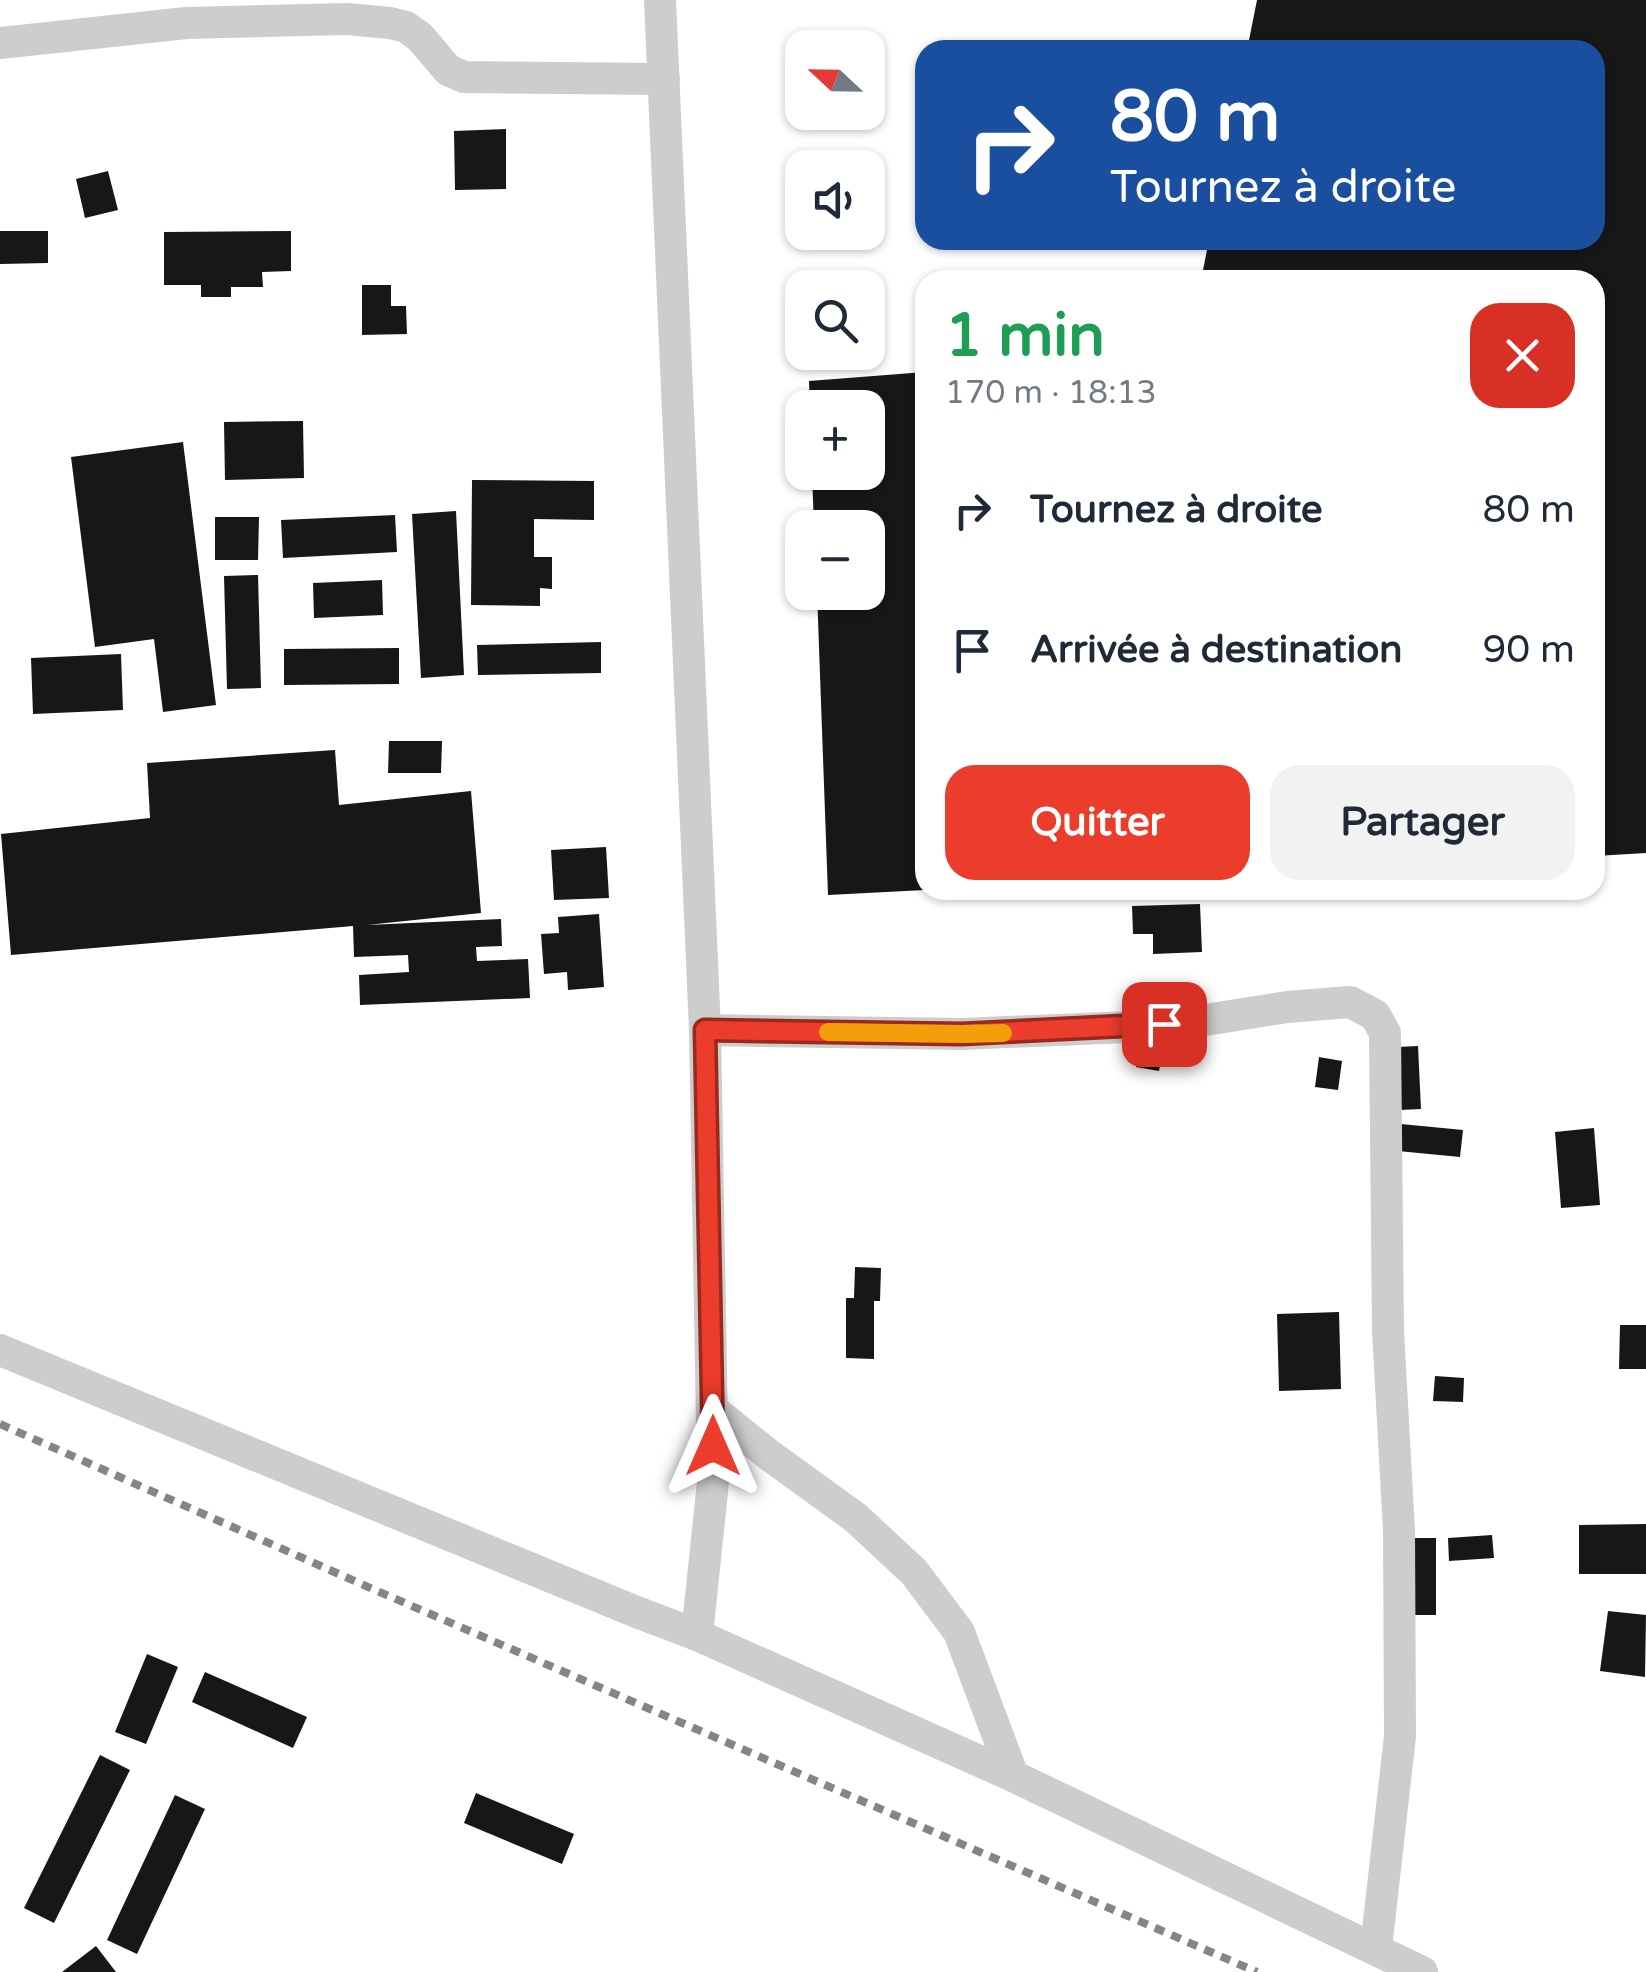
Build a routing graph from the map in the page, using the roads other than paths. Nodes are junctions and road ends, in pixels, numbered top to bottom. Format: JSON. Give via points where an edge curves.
{"nodes":[{"id":1,"x":660,"y":0,"type":"edge"},
{"id":2,"x":0,"y":43,"type":"edge"},
{"id":3,"x":664,"y":80,"type":"junction"},
{"id":4,"x":705,"y":1030,"type":"junction"},
{"id":5,"x":0,"y":1350,"type":"edge"},
{"id":6,"x":713,"y":1410,"type":"junction"},
{"id":7,"x":697,"y":1635,"type":"junction"},
{"id":8,"x":1013,"y":1776,"type":"junction"},
{"id":9,"x":1376,"y":1948,"type":"junction"},
{"id":10,"x":1422,"y":1972,"type":"edge"}],
"edges":[{"from":1,"to":3,"type":"street"},
{"from":2,"to":3,"type":"street","via":[[186,23],[347,19],[406,26],[448,70],[464,77]]},
{"from":3,"to":4,"type":"street"},
{"from":4,"to":6,"type":"street"},
{"from":4,"to":9,"type":"street","via":[[961,1034],[1128,1028],[1350,1002],[1375,1015],[1384,1033],[1400,1718]]},
{"from":5,"to":7,"type":"street"},
{"from":6,"to":7,"type":"street"},
{"from":6,"to":8,"type":"street","via":[[856,1518],[914,1572],[959,1632]]},
{"from":7,"to":8,"type":"street"},
{"from":8,"to":9,"type":"street"},
{"from":9,"to":10,"type":"street"}]}
